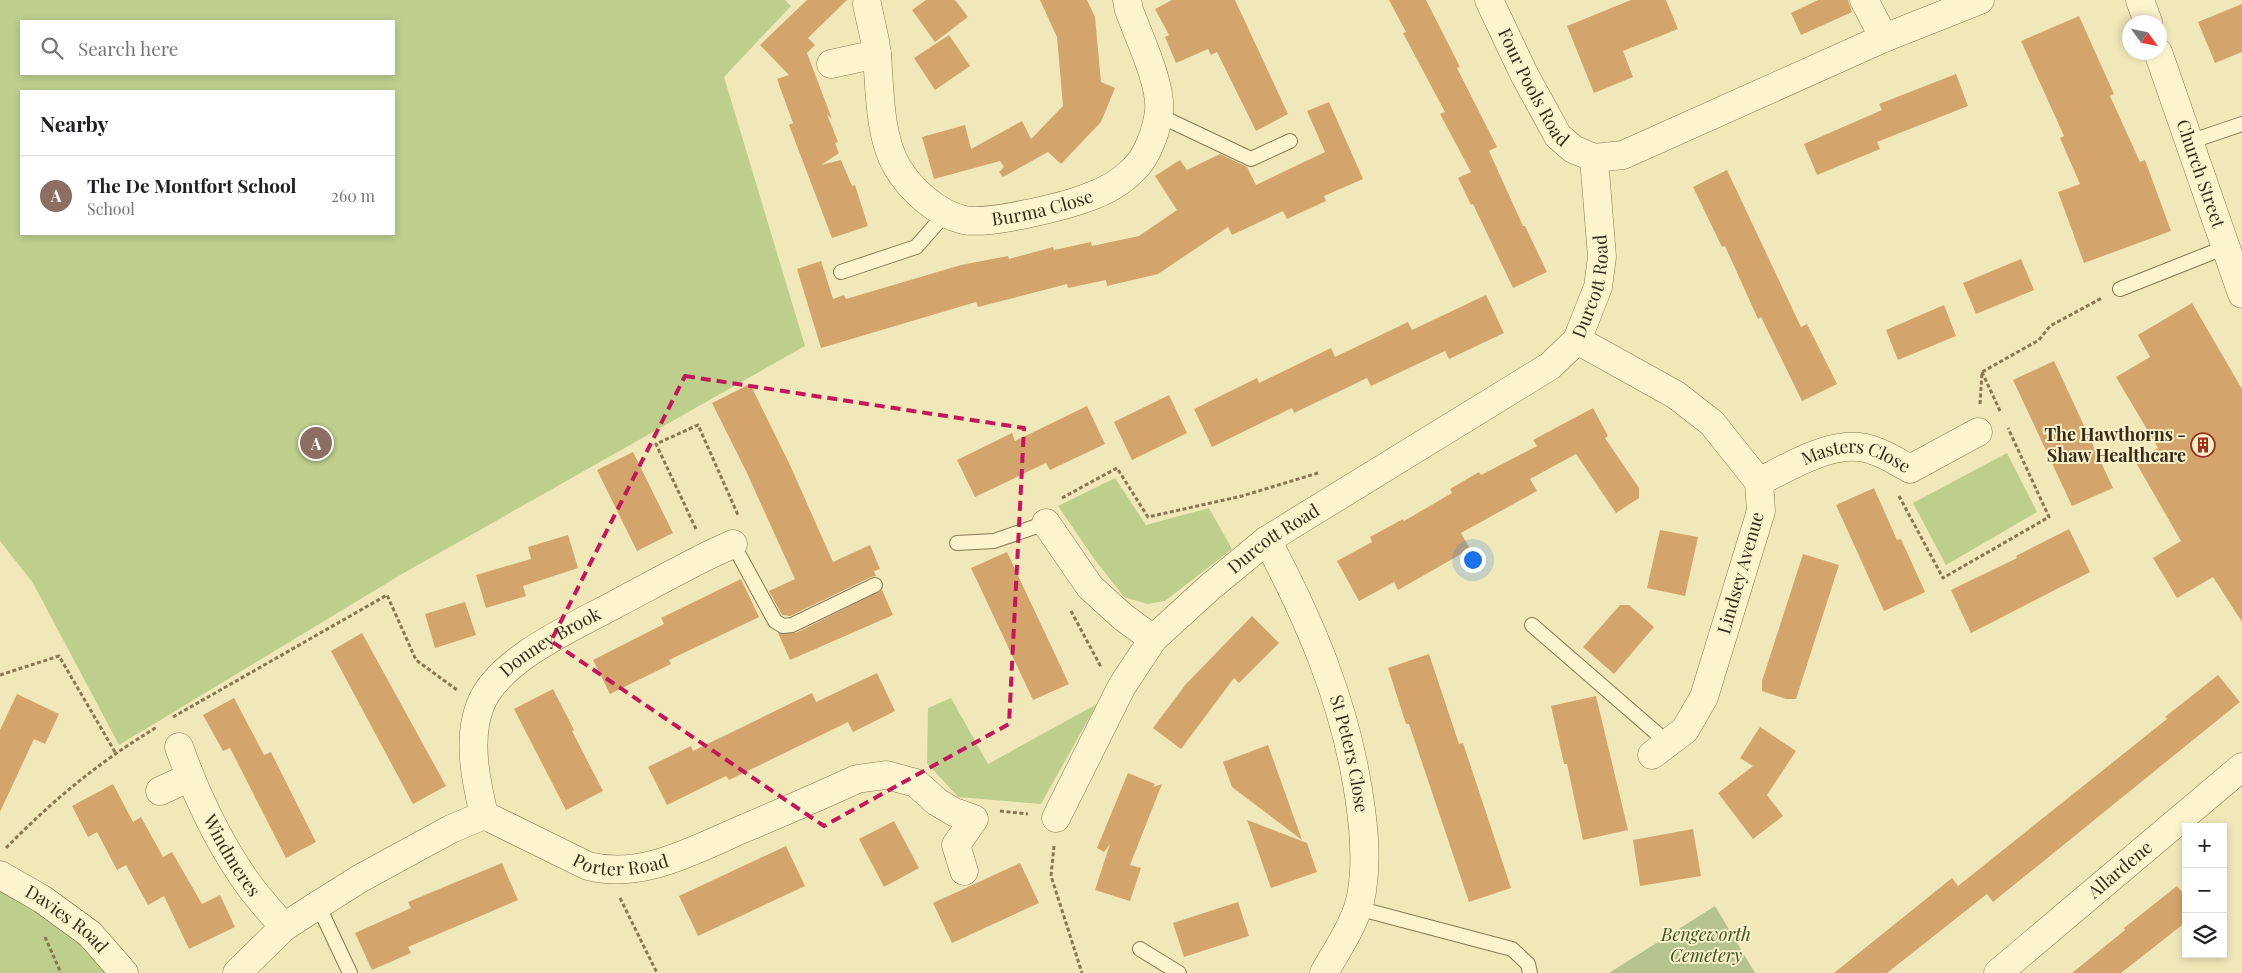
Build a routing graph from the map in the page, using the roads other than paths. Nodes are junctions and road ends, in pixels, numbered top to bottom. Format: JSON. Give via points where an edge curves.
{"nodes":[{"id":1,"x":1128,"y":0,"type":"edge"},
{"id":2,"x":1488,"y":0,"type":"edge"},
{"id":3,"x":1864,"y":0,"type":"edge"},
{"id":4,"x":1980,"y":0,"type":"edge"},
{"id":5,"x":2140,"y":0,"type":"edge"},
{"id":6,"x":867,"y":4,"type":"dead end"},
{"id":7,"x":2145,"y":15,"type":"edge"},
{"id":8,"x":1884,"y":38,"type":"junction"},
{"id":9,"x":877,"y":54,"type":"junction"},
{"id":10,"x":2161,"y":60,"type":"edge"},
{"id":11,"x":831,"y":64,"type":"dead end"},
{"id":12,"x":1158,"y":115,"type":"junction"},
{"id":13,"x":2242,"y":124,"type":"edge"},
{"id":14,"x":1290,"y":141,"type":"dead end"},
{"id":15,"x":2189,"y":142,"type":"junction"},
{"id":16,"x":1594,"y":158,"type":"junction"},
{"id":17,"x":946,"y":213,"type":"junction"},
{"id":18,"x":2226,"y":247,"type":"junction"},
{"id":19,"x":841,"y":272,"type":"dead end"},
{"id":20,"x":2120,"y":289,"type":"road end"},
{"id":21,"x":2242,"y":294,"type":"edge"},
{"id":22,"x":1577,"y":340,"type":"junction"},
{"id":23,"x":1978,"y":432,"type":"road end"},
{"id":24,"x":1759,"y":482,"type":"junction"},
{"id":25,"x":1051,"y":512,"type":"joint"},
{"id":26,"x":1267,"y":540,"type":"junction"},
{"id":27,"x":957,"y":543,"type":"dead end"},
{"id":28,"x":733,"y":544,"type":"joint"},
{"id":29,"x":875,"y":586,"type":"dead end"},
{"id":30,"x":1532,"y":625,"type":"dead end"},
{"id":31,"x":1153,"y":639,"type":"junction"},
{"id":32,"x":179,"y":747,"type":"dead end"},
{"id":33,"x":1660,"y":749,"type":"joint"},
{"id":34,"x":2242,"y":768,"type":"edge"},
{"id":35,"x":190,"y":777,"type":"junction"},
{"id":36,"x":160,"y":791,"type":"dead end"},
{"id":37,"x":484,"y":815,"type":"junction"},
{"id":38,"x":1056,"y":818,"type":"road end"},
{"id":39,"x":964,"y":871,"type":"dead end"},
{"id":40,"x":0,"y":875,"type":"edge"},
{"id":41,"x":318,"y":905,"type":"junction"},
{"id":42,"x":1357,"y":908,"type":"junction"},
{"id":43,"x":284,"y":927,"type":"junction"},
{"id":44,"x":1140,"y":949,"type":"dead end"},
{"id":45,"x":124,"y":973,"type":"edge"},
{"id":46,"x":237,"y":973,"type":"edge"},
{"id":47,"x":350,"y":973,"type":"edge"},
{"id":48,"x":1179,"y":973,"type":"edge"},
{"id":49,"x":1324,"y":973,"type":"edge"},
{"id":50,"x":1530,"y":973,"type":"edge"},
{"id":51,"x":1998,"y":973,"type":"edge"}],
"edges":[{"from":1,"to":12,"type":"street","name":"Burma Close","via":[[1157,88]]},
{"from":2,"to":16,"type":"street","name":"Four Pools Road","via":[[1558,136],[1573,149]]},
{"from":3,"to":8,"type":"street"},
{"from":4,"to":8,"type":"street"},
{"from":5,"to":7,"type":"street"},
{"from":6,"to":9,"type":"street","name":"Burma Close"},
{"from":8,"to":16,"type":"street","via":[[1623,155]]},
{"from":9,"to":11,"type":"street"},
{"from":9,"to":17,"type":"street","name":"Burma Close","via":[[880,104],[897,166],[920,195]]},
{"from":10,"to":15,"type":"street","name":"Church Street"},
{"from":12,"to":14,"type":"lane","via":[[1251,158]]},
{"from":12,"to":17,"type":"street","name":"Burma Close","via":[[1146,153],[1135,169],[1113,186],[1086,199],[1022,215],[965,220]]},
{"from":13,"to":15,"type":"lane"},
{"from":15,"to":18,"type":"street","name":"Church Street"},
{"from":16,"to":22,"type":"street","name":"Durcott Road","via":[[1602,257],[1598,287]]},
{"from":17,"to":19,"type":"lane","via":[[916,247]]},
{"from":18,"to":20,"type":"lane"},
{"from":18,"to":21,"type":"street","name":"Church Street"},
{"from":22,"to":24,"type":"street","via":[[1676,395],[1712,423]]},
{"from":22,"to":26,"type":"street","name":"Durcott Road","via":[[1550,366]]},
{"from":23,"to":24,"type":"street","name":"Masters Close","via":[[1910,469],[1874,450],[1840,446],[1801,460]]},
{"from":24,"to":33,"type":"street","name":"Lindsey Avenue","via":[[1761,510],[1704,697],[1685,730]]},
{"from":25,"to":27,"type":"lane","via":[[994,541]]},
{"from":25,"to":31,"type":"street","via":[[1090,588]]},
{"from":26,"to":31,"type":"street","name":"Durcott Road"},
{"from":26,"to":42,"type":"street","name":"St Peters Close","via":[[1322,654],[1344,724],[1355,769],[1365,838],[1362,892]]},
{"from":28,"to":29,"type":"lane","via":[[775,620],[783,626],[792,625]]},
{"from":28,"to":37,"type":"street","name":"Donney Brook","via":[[546,642],[508,668],[480,706],[474,737],[477,784]]},
{"from":30,"to":33,"type":"lane"},
{"from":31,"to":38,"type":"street","name":"Durcott Road","via":[[1117,696]]},
{"from":32,"to":35,"type":"street","name":"Windmeres"},
{"from":34,"to":51,"type":"street","name":"Allardene"},
{"from":35,"to":36,"type":"street"},
{"from":35,"to":43,"type":"street","name":"Windmeres","via":[[223,842],[254,892]]},
{"from":37,"to":39,"type":"street","name":"Porter Road","via":[[588,866],[606,871],[640,868],[674,859],[857,779],[886,775],[916,783],[937,802],[974,819],[956,845]]},
{"from":37,"to":41,"type":"street","via":[[451,829]]},
{"from":40,"to":45,"type":"street","name":"Davies Road","via":[[42,899],[90,934]]},
{"from":41,"to":43,"type":"street"},
{"from":41,"to":47,"type":"lane"},
{"from":42,"to":49,"type":"street","name":"St Peters Close"},
{"from":42,"to":50,"type":"lane","via":[[1512,949],[1528,964]]},
{"from":43,"to":46,"type":"street"},
{"from":44,"to":48,"type":"lane"}]}
